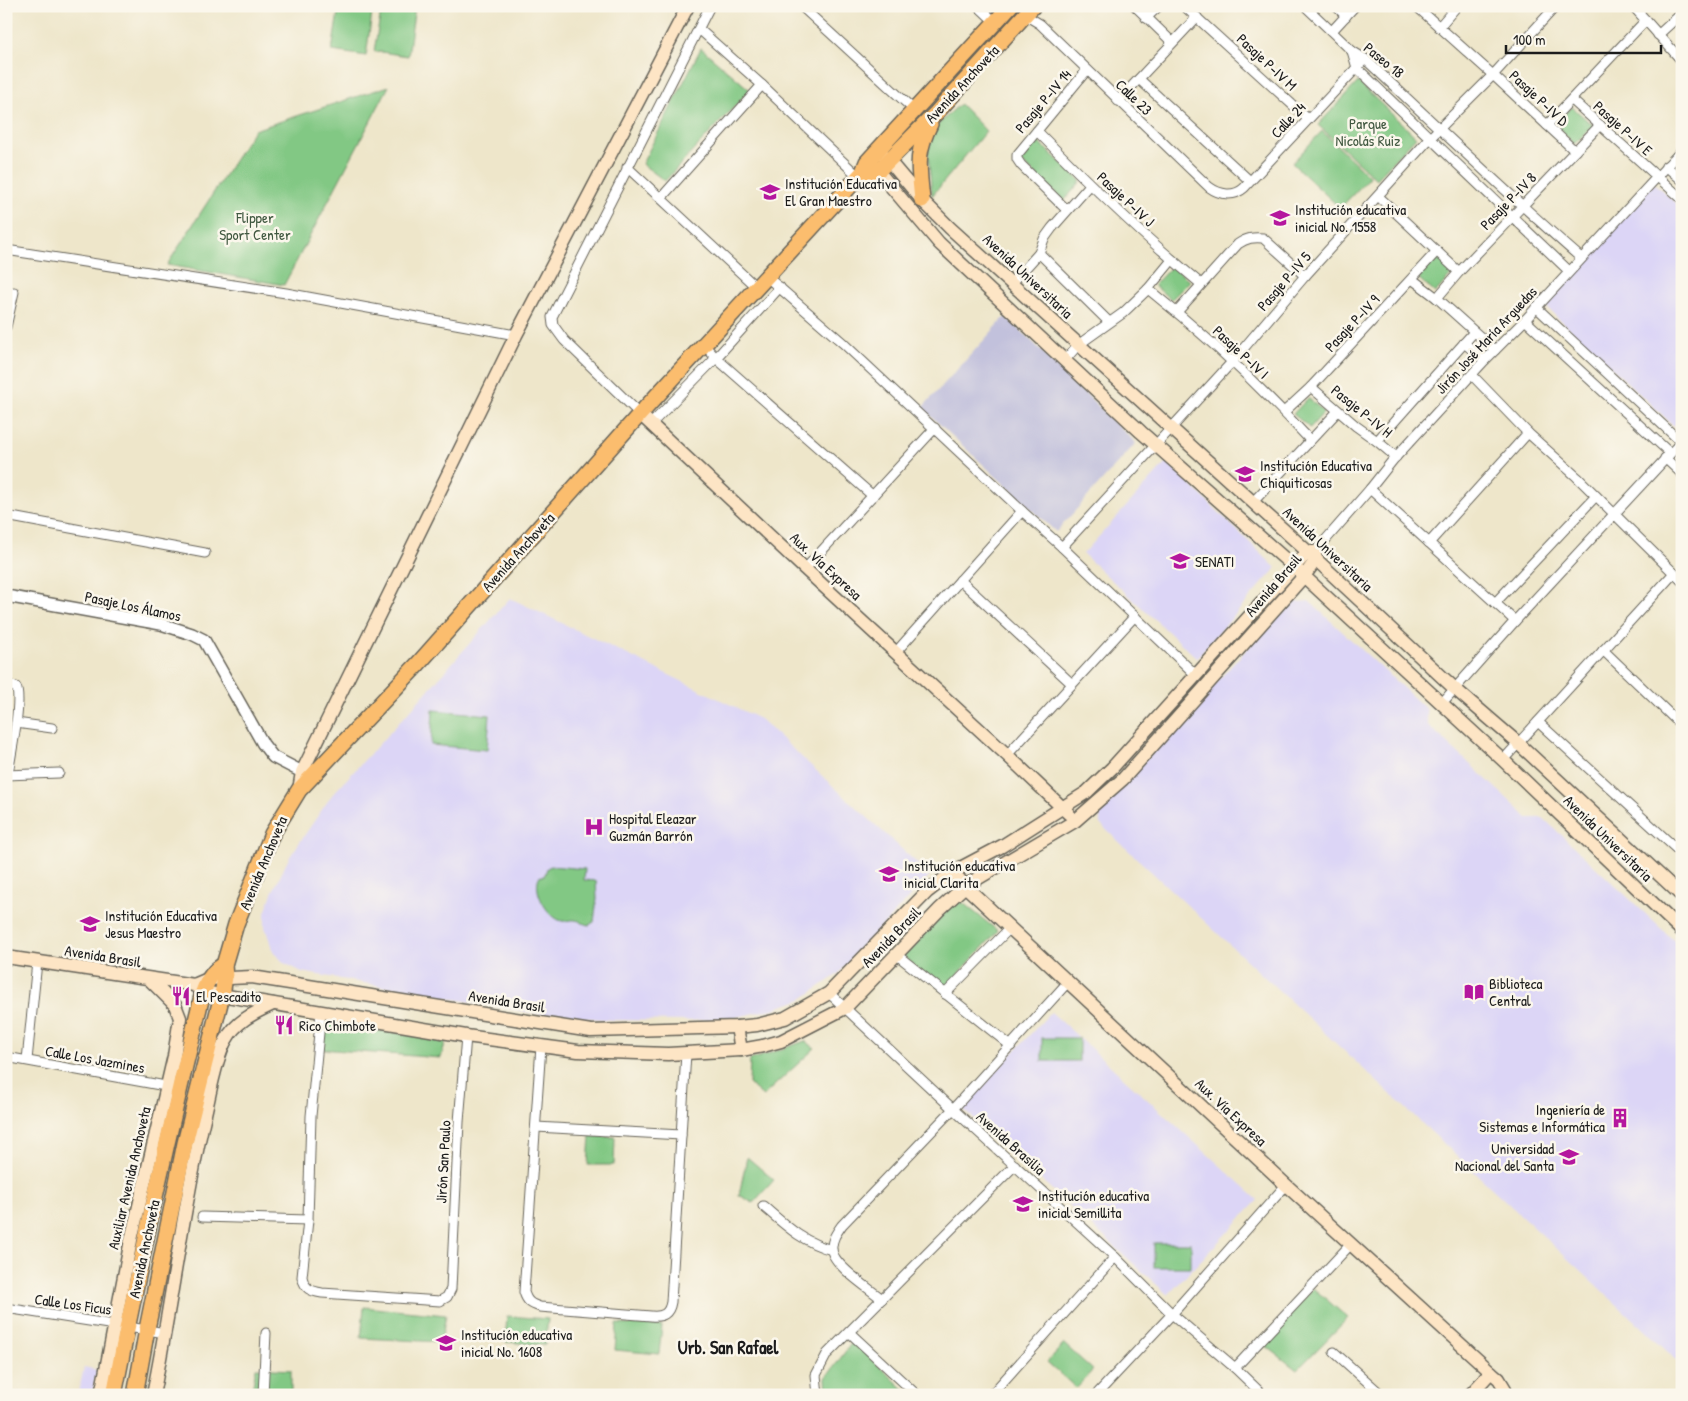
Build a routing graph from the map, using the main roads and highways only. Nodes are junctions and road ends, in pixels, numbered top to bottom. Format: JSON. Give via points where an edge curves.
{"nodes":[{"id":1,"x":688,"y":6,"type":"edge"},
{"id":2,"x":1010,"y":6,"type":"edge"},
{"id":3,"x":1029,"y":10,"type":"edge"},
{"id":4,"x":936,"y":112,"type":"junction"},
{"id":5,"x":872,"y":165,"type":"junction"},
{"id":6,"x":922,"y":200,"type":"junction"},
{"id":7,"x":646,"y":419,"type":"junction"},
{"id":8,"x":1313,"y":555,"type":"junction"},
{"id":9,"x":1294,"y":567,"type":"junction"},
{"id":10,"x":1304,"y":576,"type":"junction"},
{"id":11,"x":299,"y":790,"type":"junction"},
{"id":12,"x":1063,"y":808,"type":"junction"},
{"id":13,"x":1075,"y":821,"type":"junction"},
{"id":14,"x":953,"y":872,"type":"junction"},
{"id":15,"x":965,"y":886,"type":"junction"},
{"id":16,"x":1682,"y":896,"type":"edge"},
{"id":17,"x":1682,"y":931,"type":"edge"},
{"id":18,"x":6,"y":957,"type":"edge"},
{"id":19,"x":225,"y":971,"type":"junction"},
{"id":20,"x":150,"y":980,"type":"junction"},
{"id":21,"x":202,"y":985,"type":"junction"},
{"id":22,"x":222,"y":995,"type":"junction"},
{"id":23,"x":273,"y":1004,"type":"junction"},
{"id":24,"x":737,"y":1026,"type":"junction"},
{"id":25,"x":741,"y":1050,"type":"junction"},
{"id":26,"x":173,"y":1088,"type":"junction"},
{"id":27,"x":121,"y":1325,"type":"junction"},
{"id":28,"x":1491,"y":1372,"type":"junction"},
{"id":29,"x":156,"y":1394,"type":"edge"},
{"id":30,"x":101,"y":1395,"type":"edge"},
{"id":31,"x":114,"y":1395,"type":"edge"},
{"id":32,"x":135,"y":1395,"type":"edge"},
{"id":33,"x":1470,"y":1395,"type":"edge"},
{"id":34,"x":1503,"y":1395,"type":"edge"}],
"edges":[{"from":1,"to":11,"type":"main road","via":[[516,335],[302,772]]},
{"from":2,"to":5,"type":"main road","name":"Avenida Anchoveta","via":[[914,110]]},
{"from":3,"to":4,"type":"main road","name":"Avenida Anchoveta"},
{"from":4,"to":5,"type":"main road","name":"Avenida Anchoveta"},
{"from":4,"to":6,"type":"main road","via":[[920,147],[918,162]]},
{"from":5,"to":6,"type":"main road","name":"Avenida Universitaria"},
{"from":5,"to":7,"type":"main road","name":"Avenida Anchoveta","via":[[704,345]]},
{"from":5,"to":9,"type":"main road","name":"Avenida Universitaria","via":[[938,243]]},
{"from":6,"to":8,"type":"main road","name":"Avenida Universitaria"},
{"from":7,"to":11,"type":"main road","name":"Avenida Anchoveta"},
{"from":7,"to":12,"type":"main road","name":"Aux. Vía Expresa"},
{"from":8,"to":9,"type":"main road","name":"Avenida Brasil"},
{"from":8,"to":10,"type":"main road","name":"Avenida Brasil"},
{"from":8,"to":16,"type":"main road","name":"Avenida Universitaria"},
{"from":9,"to":10,"type":"main road","name":"Avenida Universitaria"},
{"from":9,"to":12,"type":"main road","name":"Avenida Brasil","via":[[1112,768],[1087,792]]},
{"from":10,"to":13,"type":"main road","name":"Avenida Brasil","via":[[1123,779]]},
{"from":10,"to":17,"type":"main road","name":"Avenida Universitaria"},
{"from":11,"to":19,"type":"main road","name":"Avenida Anchoveta","via":[[272,834],[236,924]]},
{"from":12,"to":13,"type":"main road","name":"Aux. Vía Expresa"},
{"from":12,"to":14,"type":"main road","name":"Avenida Brasil"},
{"from":13,"to":15,"type":"main road","name":"Avenida Brasil"},
{"from":14,"to":15,"type":"main road","name":"Aux. Vía Expresa"},
{"from":14,"to":24,"type":"main road","name":"Avenida Brasil","via":[[927,892],[829,993],[785,1018]]},
{"from":15,"to":25,"type":"main road","name":"Avenida Brasil","via":[[845,1008],[781,1041]]},
{"from":15,"to":28,"type":"main road","name":"Aux. Vía Expresa"},
{"from":18,"to":20,"type":"main road","name":"Avenida Brasil"},
{"from":19,"to":21,"type":"main road","via":[[220,967]]},
{"from":19,"to":22,"type":"main road","name":"Avenida Anchoveta"},
{"from":19,"to":24,"type":"main road","name":"Avenida Brasil","via":[[591,1031]]},
{"from":20,"to":21,"type":"main road","name":"Avenida Brasil"},
{"from":20,"to":26,"type":"main road","via":[[175,1005],[180,1018]]},
{"from":21,"to":22,"type":"main road","name":"Avenida Brasil"},
{"from":21,"to":26,"type":"main road","name":"Avenida Anchoveta"},
{"from":22,"to":23,"type":"main road","name":"Avenida Brasil"},
{"from":22,"to":32,"type":"main road","name":"Avenida Anchoveta","via":[[185,1143]]},
{"from":23,"to":25,"type":"main road","name":"Avenida Brasil","via":[[466,1036],[601,1053]]},
{"from":23,"to":29,"type":"main road","via":[[235,1025],[224,1042],[214,1074],[198,1144]]},
{"from":24,"to":25,"type":"main road"},
{"from":26,"to":27,"type":"main road","name":"Avenida Anchoveta"},
{"from":27,"to":30,"type":"main road"},
{"from":27,"to":31,"type":"main road","name":"Avenida Anchoveta"},
{"from":28,"to":33,"type":"main road"},
{"from":28,"to":34,"type":"main road","name":"Aux. Vía Expresa","via":[[1505,1390]]}]}
